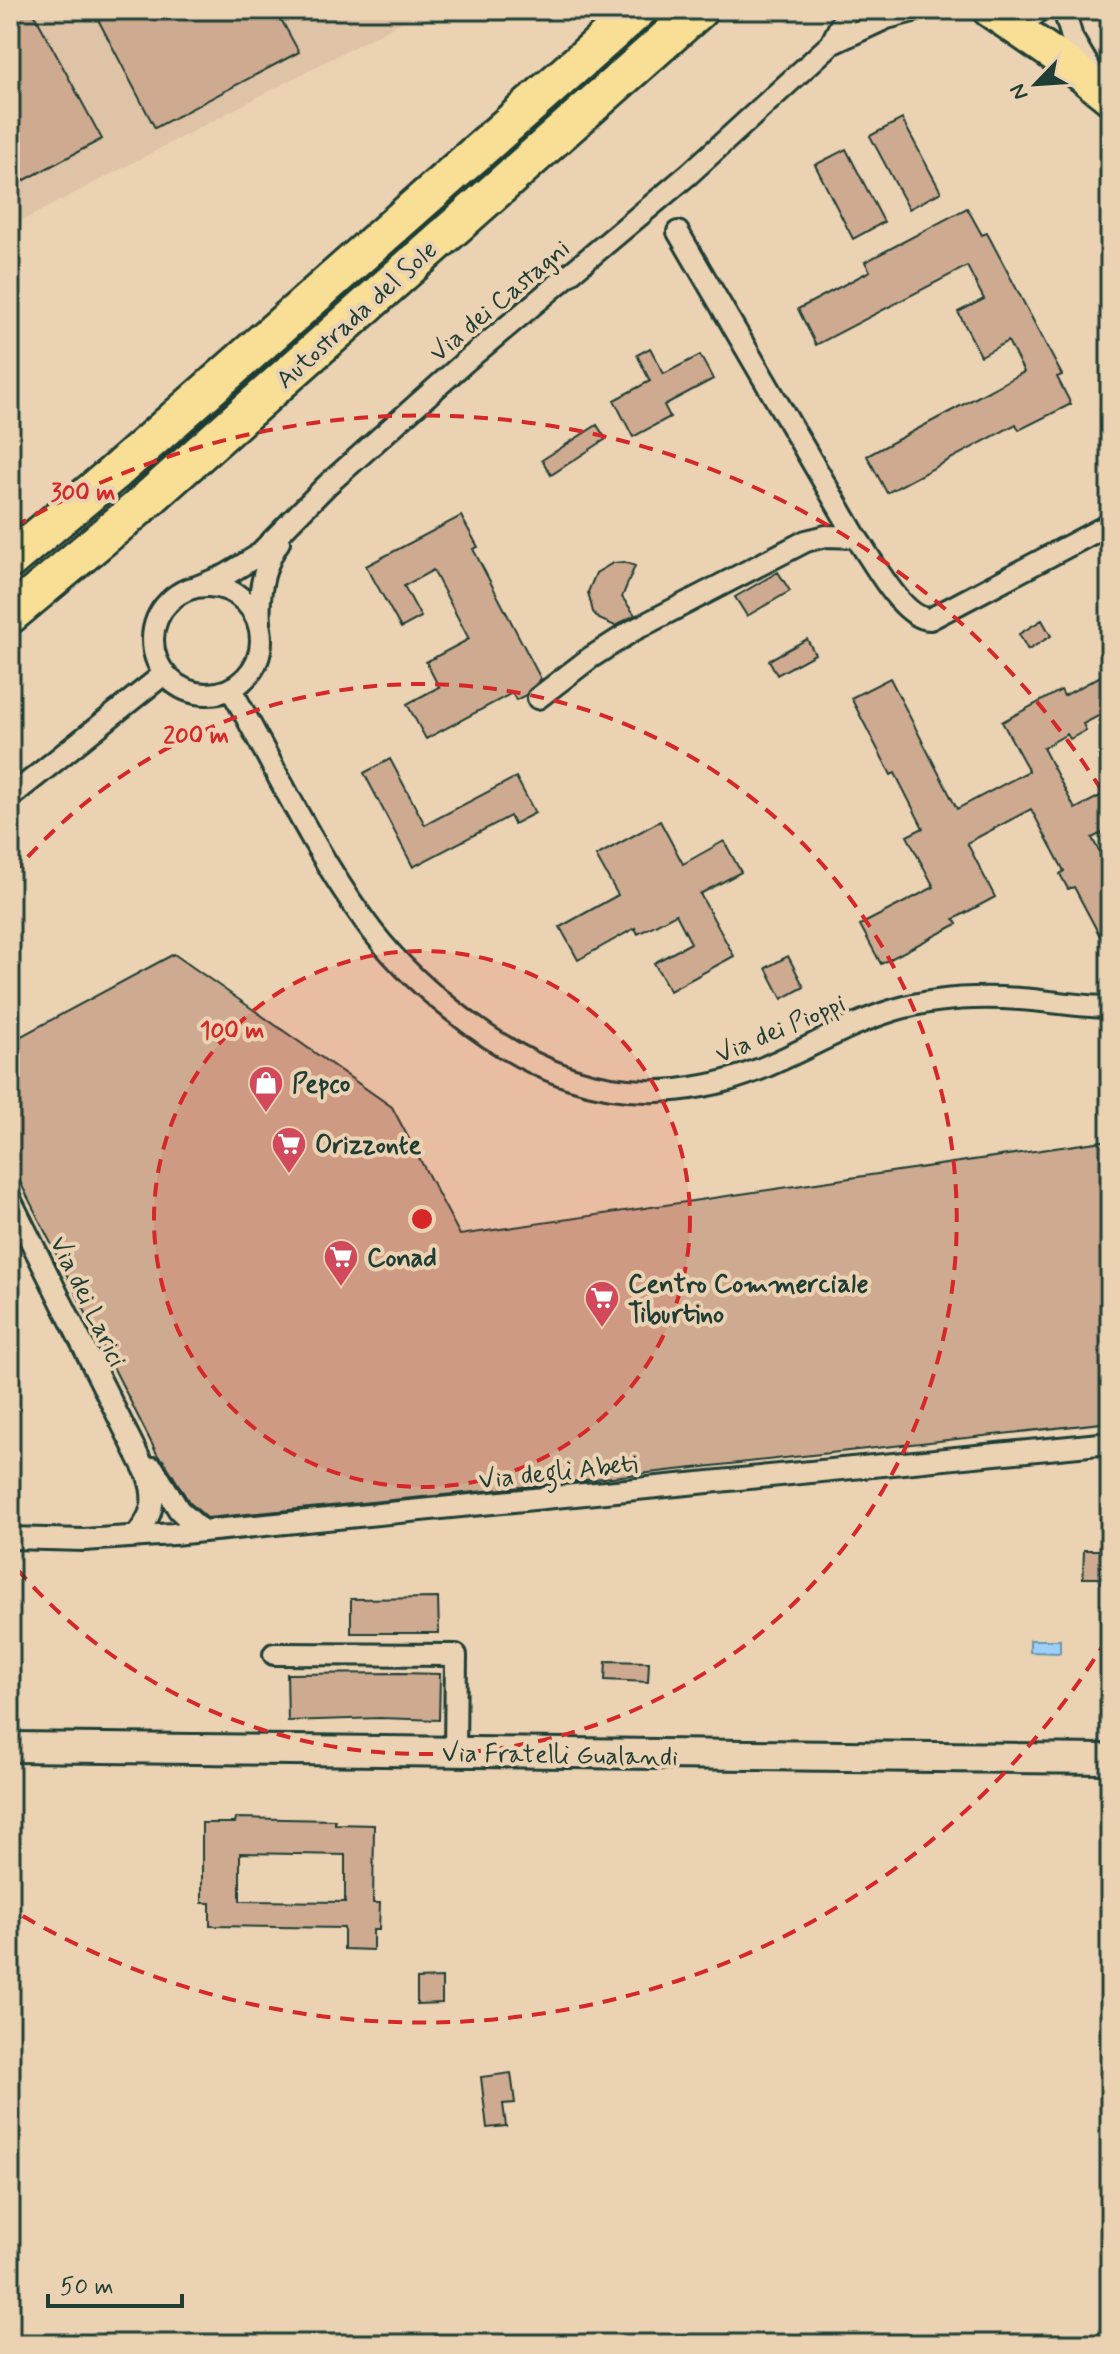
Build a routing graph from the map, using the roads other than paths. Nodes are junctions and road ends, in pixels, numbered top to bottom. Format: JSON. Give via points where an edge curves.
{"nodes":[{"id":1,"x":638,"y":10,"type":"edge"},
{"id":2,"x":699,"y":10,"type":"edge"},
{"id":3,"x":848,"y":10,"type":"edge"},
{"id":4,"x":917,"y":10,"type":"edge"},
{"id":5,"x":989,"y":10,"type":"edge"},
{"id":6,"x":1064,"y":10,"type":"edge"},
{"id":7,"x":1027,"y":16,"type":"edge"},
{"id":8,"x":831,"y":44,"type":"junction"},
{"id":9,"x":1108,"y":96,"type":"edge"},
{"id":10,"x":678,"y":232,"type":"dead end"},
{"id":11,"x":295,"y":519,"type":"junction"},
{"id":12,"x":1110,"y":524,"type":"edge"},
{"id":13,"x":856,"y":537,"type":"junction"},
{"id":14,"x":10,"y":560,"type":"edge"},
{"id":15,"x":196,"y":587,"type":"junction"},
{"id":16,"x":10,"y":615,"type":"edge"},
{"id":17,"x":261,"y":635,"type":"junction"},
{"id":18,"x":164,"y":674,"type":"junction"},
{"id":19,"x":231,"y":689,"type":"junction"},
{"id":20,"x":538,"y":698,"type":"dead end"},
{"id":21,"x":10,"y":797,"type":"edge"},
{"id":22,"x":1109,"y":1008,"type":"edge"},
{"id":23,"x":10,"y":1199,"type":"edge"},
{"id":24,"x":123,"y":1426,"type":"junction"},
{"id":25,"x":1110,"y":1443,"type":"edge"},
{"id":26,"x":167,"y":1490,"type":"junction"},
{"id":27,"x":202,"y":1531,"type":"junction"},
{"id":28,"x":155,"y":1535,"type":"junction"},
{"id":29,"x":10,"y":1538,"type":"edge"},
{"id":30,"x":274,"y":1654,"type":"dead end"},
{"id":31,"x":10,"y":1747,"type":"edge"},
{"id":32,"x":455,"y":1752,"type":"junction"},
{"id":33,"x":1110,"y":1759,"type":"edge"}],
"edges":[{"from":1,"to":14,"type":"highway","name":"Autostrada del Sole"},
{"from":2,"to":16,"type":"highway","name":"Autostrada del Sole","via":[[138,508]]},
{"from":3,"to":8,"type":"street"},
{"from":4,"to":8,"type":"street"},
{"from":5,"to":7,"type":"main road"},
{"from":6,"to":9,"type":"street","via":[[1072,38]]},
{"from":7,"to":9,"type":"main road"},
{"from":8,"to":11,"type":"street","name":"Via dei Castagni","via":[[689,174],[466,361]]},
{"from":10,"to":13,"type":"street"},
{"from":11,"to":15,"type":"street","name":"Via dei Castagni","via":[[257,556]]},
{"from":11,"to":17,"type":"street","via":[[264,574]]},
{"from":12,"to":13,"type":"street","via":[[930,619],[915,617],[905,607]]},
{"from":13,"to":20,"type":"street","via":[[826,536],[794,546],[618,639]]},
{"from":15,"to":17,"type":"street","via":[[223,589],[246,602]]},
{"from":15,"to":18,"type":"street","name":"Via dei Castagni","via":[[173,598],[157,619],[153,647]]},
{"from":17,"to":19,"type":"street","via":[[255,666]]},
{"from":18,"to":19,"type":"street","via":[[195,693]]},
{"from":18,"to":21,"type":"street"},
{"from":19,"to":22,"type":"street","name":"Via dei Pioppi","via":[[325,859],[379,940],[414,978],[485,1037],[556,1073],[593,1086],[664,1092],[743,1075],[872,1018],[923,1004],[999,998]]},
{"from":23,"to":24,"type":"street","name":"Via dei Larici"},
{"from":24,"to":26,"type":"street","name":"Via dei Larici"},
{"from":24,"to":28,"type":"street","name":"Via dei Larici","via":[[148,1476],[154,1499],[147,1522]]},
{"from":25,"to":27,"type":"street","name":"Via degli Abeti"},
{"from":26,"to":27,"type":"street","name":"Via dei Larici"},
{"from":26,"to":28,"type":"street","via":[[168,1521]]},
{"from":27,"to":28,"type":"street","name":"Via degli Abeti"},
{"from":28,"to":29,"type":"street","name":"Via degli Abeti"},
{"from":30,"to":32,"type":"street","via":[[456,1655]]},
{"from":31,"to":32,"type":"street","name":"Via Fratelli Gualandi"},
{"from":32,"to":33,"type":"street","name":"Via Fratelli Gualandi"}]}
